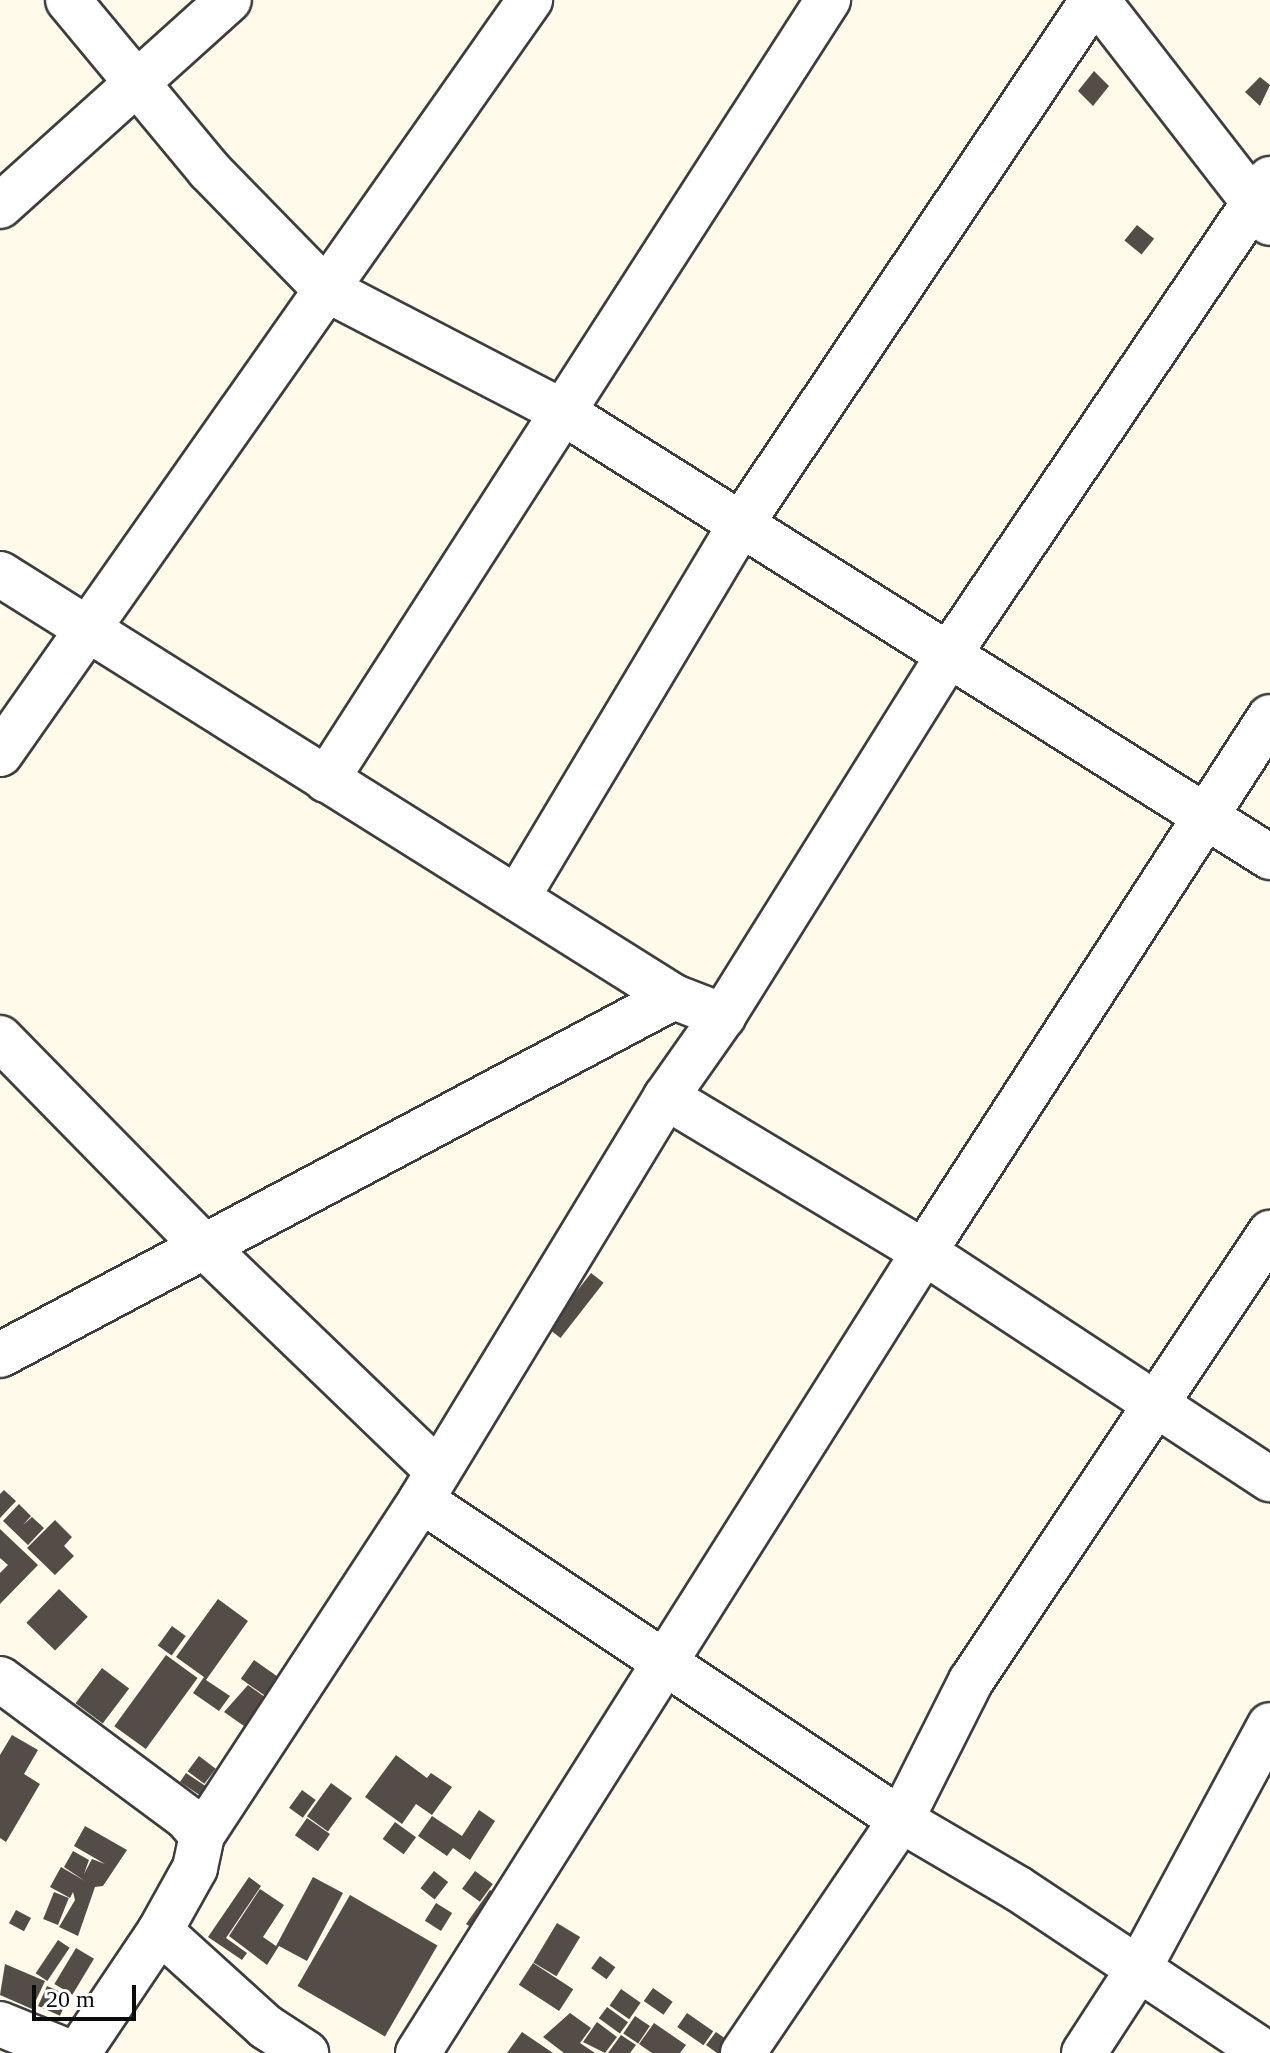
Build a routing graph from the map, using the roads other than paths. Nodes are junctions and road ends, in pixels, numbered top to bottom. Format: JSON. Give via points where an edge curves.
{"nodes":[{"id":1,"x":68,"y":0,"type":"edge"},
{"id":2,"x":229,"y":0,"type":"edge"},
{"id":3,"x":530,"y":0,"type":"edge"},
{"id":4,"x":828,"y":0,"type":"edge"},
{"id":5,"x":1095,"y":0,"type":"edge"},
{"id":6,"x":134,"y":83,"type":"junction"},
{"id":7,"x":1264,"y":202,"type":"edge"},
{"id":8,"x":0,"y":206,"type":"edge"},
{"id":9,"x":324,"y":288,"type":"junction"},
{"id":10,"x":561,"y":411,"type":"junction"},
{"id":11,"x":739,"y":527,"type":"junction"},
{"id":12,"x":0,"y":574,"type":"edge"},
{"id":13,"x":86,"y":627,"type":"junction"},
{"id":14,"x":947,"y":657,"type":"junction"},
{"id":15,"x":1270,"y":717,"type":"edge"},
{"id":16,"x":0,"y":754,"type":"edge"},
{"id":17,"x":326,"y":780,"type":"junction"},
{"id":18,"x":1206,"y":816,"type":"junction"},
{"id":19,"x":1270,"y":857,"type":"edge"},
{"id":20,"x":517,"y":898,"type":"junction"},
{"id":21,"x":674,"y":997,"type":"junction"},
{"id":22,"x":723,"y":1016,"type":"junction"},
{"id":23,"x":0,"y":1038,"type":"edge"},
{"id":24,"x":666,"y":1097,"type":"junction"},
{"id":25,"x":1270,"y":1233,"type":"edge"},
{"id":26,"x":202,"y":1244,"type":"junction"},
{"id":27,"x":924,"y":1252,"type":"junction"},
{"id":28,"x":0,"y":1355,"type":"edge"},
{"id":29,"x":1152,"y":1404,"type":"junction"},
{"id":30,"x":1270,"y":1479,"type":"edge"},
{"id":31,"x":429,"y":1485,"type":"junction"},
{"id":32,"x":665,"y":1664,"type":"junction"},
{"id":33,"x":0,"y":1679,"type":"edge"},
{"id":34,"x":1270,"y":1725,"type":"edge"},
{"id":35,"x":901,"y":1820,"type":"junction"},
{"id":36,"x":202,"y":1835,"type":"junction"},
{"id":37,"x":160,"y":1931,"type":"junction"},
{"id":38,"x":1138,"y":1970,"type":"junction"},
{"id":39,"x":0,"y":2024,"type":"edge"},
{"id":40,"x":71,"y":2053,"type":"edge"},
{"id":41,"x":78,"y":2053,"type":"edge"},
{"id":42,"x":306,"y":2053,"type":"edge"},
{"id":43,"x":418,"y":2053,"type":"edge"},
{"id":44,"x":743,"y":2053,"type":"edge"},
{"id":45,"x":1084,"y":2053,"type":"edge"},
{"id":46,"x":1265,"y":2053,"type":"edge"}],
"edges":[{"from":1,"to":6,"type":"street"},
{"from":2,"to":6,"type":"street"},
{"from":3,"to":9,"type":"street"},
{"from":4,"to":10,"type":"street"},
{"from":5,"to":7,"type":"street"},
{"from":5,"to":11,"type":"street"},
{"from":6,"to":8,"type":"street"},
{"from":6,"to":9,"type":"street"},
{"from":7,"to":14,"type":"street"},
{"from":9,"to":10,"type":"street"},
{"from":9,"to":13,"type":"street"},
{"from":10,"to":11,"type":"street"},
{"from":10,"to":17,"type":"street"},
{"from":11,"to":14,"type":"street"},
{"from":11,"to":20,"type":"street"},
{"from":12,"to":13,"type":"street"},
{"from":13,"to":16,"type":"street"},
{"from":13,"to":17,"type":"street"},
{"from":14,"to":18,"type":"street"},
{"from":14,"to":22,"type":"street"},
{"from":15,"to":18,"type":"street"},
{"from":17,"to":20,"type":"street"},
{"from":18,"to":19,"type":"street"},
{"from":18,"to":27,"type":"street"},
{"from":20,"to":21,"type":"street"},
{"from":21,"to":22,"type":"street"},
{"from":21,"to":26,"type":"street"},
{"from":22,"to":24,"type":"street"},
{"from":23,"to":26,"type":"street"},
{"from":24,"to":27,"type":"street"},
{"from":24,"to":31,"type":"street"},
{"from":25,"to":29,"type":"street"},
{"from":26,"to":28,"type":"street"},
{"from":26,"to":31,"type":"street"},
{"from":27,"to":29,"type":"street"},
{"from":27,"to":32,"type":"street"},
{"from":29,"to":30,"type":"street"},
{"from":29,"to":35,"type":"street","via":[[971,1681]]},
{"from":31,"to":32,"type":"street"},
{"from":31,"to":36,"type":"street"},
{"from":32,"to":35,"type":"street"},
{"from":32,"to":43,"type":"street"},
{"from":33,"to":36,"type":"street","via":[[187,1818]]},
{"from":34,"to":38,"type":"street"},
{"from":35,"to":38,"type":"street","via":[[1017,1888]]},
{"from":35,"to":44,"type":"street"},
{"from":36,"to":37,"type":"street","via":[[195,1868]]},
{"from":37,"to":41,"type":"street"},
{"from":37,"to":42,"type":"street","via":[[266,2027]]},
{"from":38,"to":45,"type":"street"},
{"from":38,"to":46,"type":"street"},
{"from":39,"to":40,"type":"street"}]}
